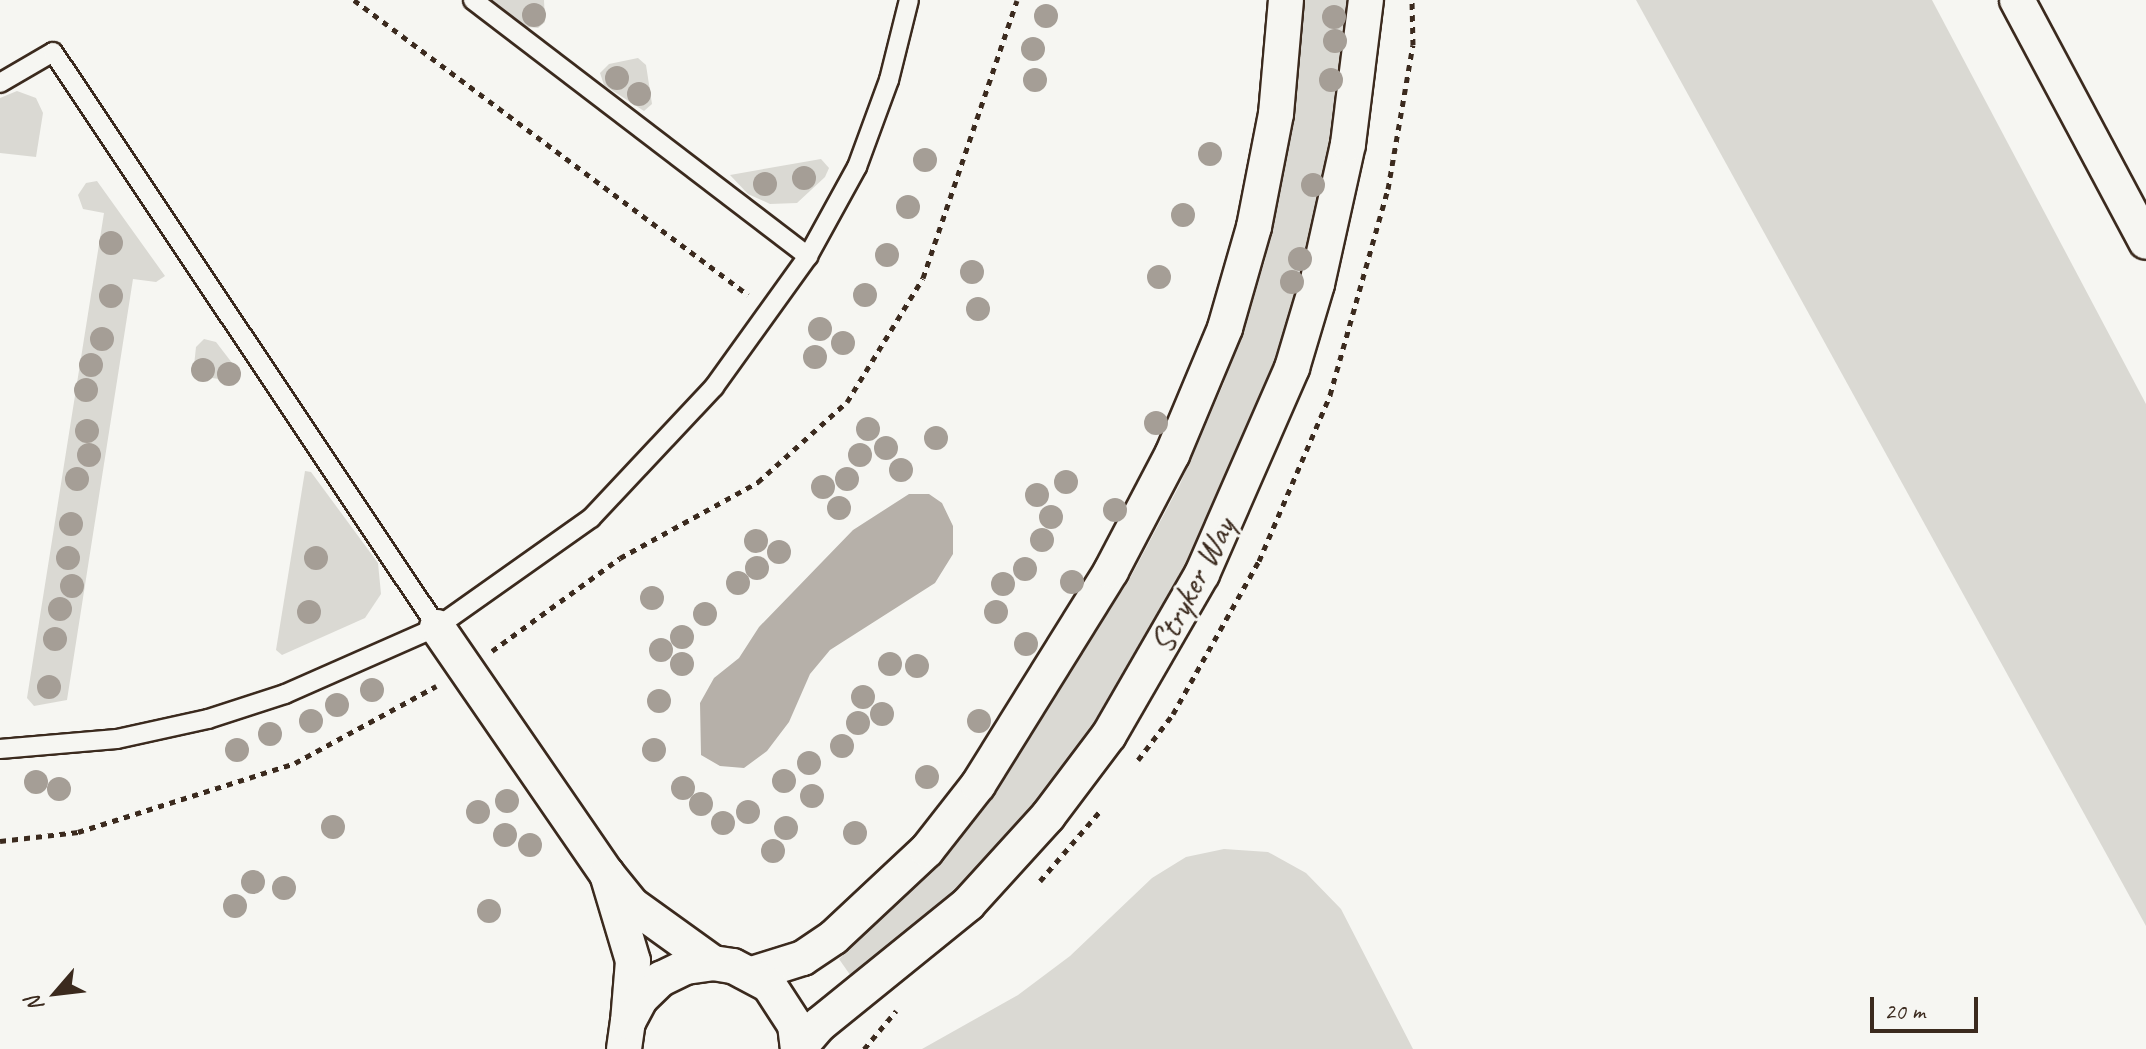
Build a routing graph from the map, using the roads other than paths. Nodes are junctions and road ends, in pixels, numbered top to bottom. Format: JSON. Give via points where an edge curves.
{"nodes":[{"id":1,"x":473,"y":0,"type":"edge"},
{"id":2,"x":909,"y":0,"type":"edge"},
{"id":3,"x":1286,"y":0,"type":"edge"},
{"id":4,"x":1366,"y":0,"type":"edge"},
{"id":5,"x":2017,"y":0,"type":"edge"},
{"id":6,"x":0,"y":83,"type":"edge"},
{"id":7,"x":2146,"y":242,"type":"edge"},
{"id":8,"x":808,"y":256,"type":"junction"},
{"id":9,"x":437,"y":627,"type":"junction"},
{"id":10,"x":0,"y":749,"type":"edge"},
{"id":11,"x":607,"y":874,"type":"junction"},
{"id":12,"x":713,"y":963,"type":"junction"},
{"id":13,"x":752,"y":974,"type":"junction"},
{"id":14,"x":626,"y":1036,"type":"edge"},
{"id":15,"x":798,"y":1049,"type":"edge"}],
"edges":[{"from":1,"to":8,"type":"lane"},
{"from":2,"to":8,"type":"lane","via":[[889,80],[857,167]]},
{"from":3,"to":13,"type":"street","via":[[1276,114],[1254,227],[1225,328],[1172,455],[1111,571],[1042,688],[927,850],[834,937],[803,958]]},
{"from":4,"to":15,"type":"street","name":"Stryker Way","via":[[1348,144],[1317,284],[1292,368],[1202,574],[1109,735],[1048,816],[968,904],[820,1024]]},
{"from":5,"to":7,"type":"street"},
{"from":6,"to":9,"type":"lane","via":[[53,52]]},
{"from":8,"to":9,"type":"lane","via":[[714,387],[591,518]]},
{"from":9,"to":10,"type":"lane","via":[[346,670],[208,719],[117,739]]},
{"from":9,"to":11,"type":"street"},
{"from":11,"to":12,"type":"street","via":[[631,904]]},
{"from":11,"to":14,"type":"street","via":[[633,961]]},
{"from":12,"to":13,"type":"street","name":"Stryker Way"},
{"from":12,"to":14,"type":"street","name":"Stryker Way","via":[[686,967],[661,979],[641,998]]},
{"from":13,"to":15,"type":"street","name":"Stryker Way","via":[[784,1003]]}]}
